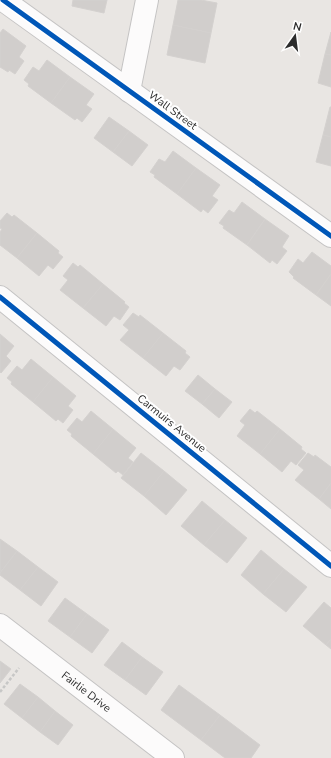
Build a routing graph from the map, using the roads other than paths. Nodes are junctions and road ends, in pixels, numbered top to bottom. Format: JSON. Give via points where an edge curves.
{"nodes":[{"id":1,"x":3,"y":0,"type":"edge"},
{"id":2,"x":147,"y":0,"type":"edge"},
{"id":3,"x":129,"y":91,"type":"junction"},
{"id":4,"x":331,"y":236,"type":"edge"},
{"id":5,"x":0,"y":297,"type":"edge"},
{"id":6,"x":331,"y":566,"type":"edge"},
{"id":7,"x":0,"y":625,"type":"edge"},
{"id":8,"x":173,"y":758,"type":"edge"}],
"edges":[{"from":1,"to":3,"type":"street","name":"Wall Street"},
{"from":2,"to":3,"type":"street"},
{"from":3,"to":4,"type":"street","name":"Wall Street"},
{"from":5,"to":6,"type":"street","name":"Carmuirs Avenue"},
{"from":7,"to":8,"type":"street","name":"Fairlie Drive"}]}
